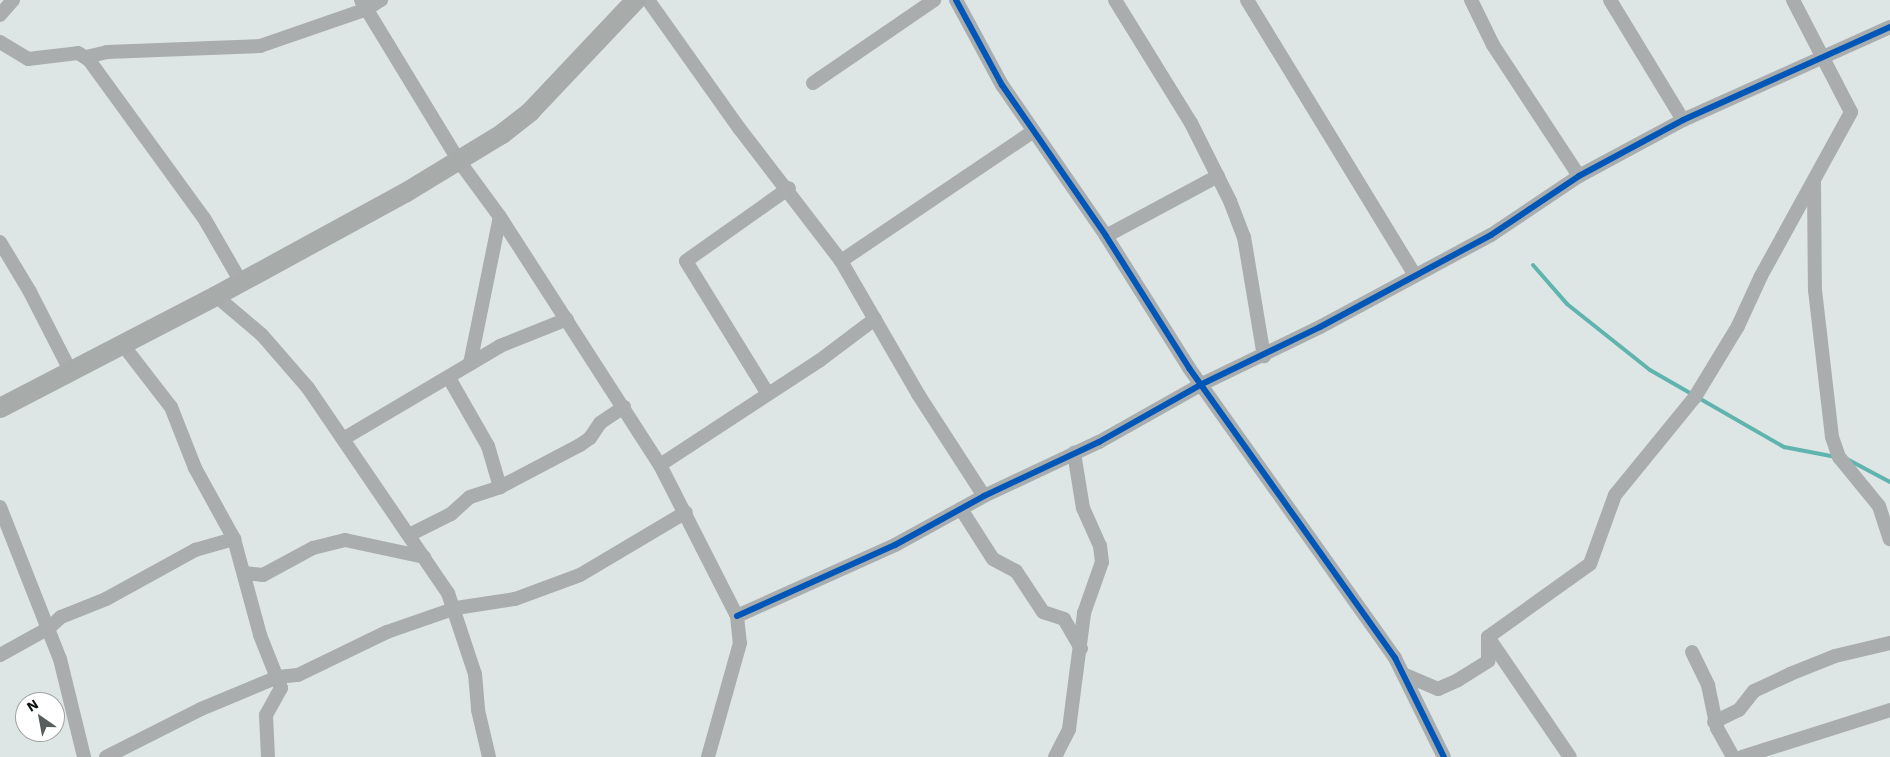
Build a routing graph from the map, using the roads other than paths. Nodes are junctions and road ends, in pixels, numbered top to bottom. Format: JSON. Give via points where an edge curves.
{"nodes":[{"id":1,"x":13,"y":0,"type":"edge"},
{"id":2,"x":381,"y":0,"type":"edge"},
{"id":3,"x":636,"y":0,"type":"edge"},
{"id":4,"x":648,"y":0,"type":"edge"},
{"id":5,"x":934,"y":0,"type":"edge"},
{"id":6,"x":956,"y":0,"type":"edge"},
{"id":7,"x":1115,"y":0,"type":"edge"},
{"id":8,"x":1247,"y":0,"type":"edge"},
{"id":9,"x":1471,"y":0,"type":"edge"},
{"id":10,"x":1610,"y":0,"type":"edge"},
{"id":11,"x":1793,"y":0,"type":"edge"},
{"id":12,"x":364,"y":4,"type":"edge"},
{"id":13,"x":0,"y":15,"type":"edge"},
{"id":14,"x":1890,"y":27,"type":"edge"},
{"id":15,"x":0,"y":42,"type":"edge"},
{"id":16,"x":1823,"y":56,"type":"junction"},
{"id":17,"x":86,"y":57,"type":"junction"},
{"id":18,"x":813,"y":83,"type":"dead end"},
{"id":19,"x":1683,"y":120,"type":"junction"},
{"id":20,"x":1032,"y":132,"type":"junction"},
{"id":21,"x":460,"y":161,"type":"junction"},
{"id":22,"x":1218,"y":176,"type":"junction"},
{"id":23,"x":1578,"y":176,"type":"junction"},
{"id":24,"x":1814,"y":180,"type":"junction"},
{"id":25,"x":789,"y":188,"type":"junction"},
{"id":26,"x":500,"y":217,"type":"junction"},
{"id":27,"x":1106,"y":236,"type":"junction"},
{"id":28,"x":0,"y":242,"type":"edge"},
{"id":29,"x":841,"y":261,"type":"junction"},
{"id":30,"x":1415,"y":275,"type":"junction"},
{"id":31,"x":241,"y":282,"type":"junction"},
{"id":32,"x":216,"y":296,"type":"junction"},
{"id":33,"x":566,"y":319,"type":"junction"},
{"id":34,"x":875,"y":319,"type":"junction"},
{"id":35,"x":123,"y":345,"type":"junction"},
{"id":36,"x":1264,"y":356,"type":"junction"},
{"id":37,"x":470,"y":364,"type":"junction"},
{"id":38,"x":71,"y":372,"type":"junction"},
{"id":39,"x":449,"y":378,"type":"junction"},
{"id":40,"x":1200,"y":385,"type":"junction"},
{"id":41,"x":768,"y":394,"type":"junction"},
{"id":42,"x":624,"y":407,"type":"junction"},
{"id":43,"x":0,"y":408,"type":"edge"},
{"id":44,"x":343,"y":439,"type":"junction"},
{"id":45,"x":1074,"y":453,"type":"junction"},
{"id":46,"x":660,"y":465,"type":"junction"},
{"id":47,"x":500,"y":487,"type":"junction"},
{"id":48,"x":984,"y":496,"type":"junction"},
{"id":49,"x":0,"y":507,"type":"edge"},
{"id":50,"x":961,"y":509,"type":"junction"},
{"id":51,"x":686,"y":512,"type":"junction"},
{"id":52,"x":409,"y":535,"type":"junction"},
{"id":53,"x":234,"y":539,"type":"junction"},
{"id":54,"x":1890,"y":539,"type":"edge"},
{"id":55,"x":424,"y":557,"type":"junction"},
{"id":56,"x":244,"y":573,"type":"junction"},
{"id":57,"x":456,"y":608,"type":"junction"},
{"id":58,"x":737,"y":616,"type":"junction"},
{"id":59,"x":49,"y":628,"type":"junction"},
{"id":60,"x":1488,"y":637,"type":"junction"},
{"id":61,"x":1890,"y":643,"type":"edge"},
{"id":62,"x":1082,"y":650,"type":"junction"},
{"id":63,"x":1692,"y":652,"type":"dead end"},
{"id":64,"x":0,"y":654,"type":"edge"},
{"id":65,"x":1405,"y":675,"type":"junction"},
{"id":66,"x":278,"y":677,"type":"junction"},
{"id":67,"x":1890,"y":710,"type":"edge"},
{"id":68,"x":1714,"y":722,"type":"junction"},
{"id":69,"x":84,"y":754,"type":"edge"},
{"id":70,"x":70,"y":757,"type":"edge"},
{"id":71,"x":106,"y":757,"type":"edge"},
{"id":72,"x":268,"y":757,"type":"edge"},
{"id":73,"x":489,"y":757,"type":"edge"},
{"id":74,"x":708,"y":757,"type":"edge"},
{"id":75,"x":1055,"y":757,"type":"edge"},
{"id":76,"x":1444,"y":757,"type":"edge"},
{"id":77,"x":1570,"y":757,"type":"edge"},
{"id":78,"x":1734,"y":757,"type":"edge"},
{"id":79,"x":1742,"y":757,"type":"edge"}],
"edges":[{"from":1,"to":13,"type":"street"},
{"from":2,"to":12,"type":"street"},
{"from":3,"to":21,"type":"street","via":[[530,112]]},
{"from":4,"to":25,"type":"street","via":[[739,128]]},
{"from":5,"to":18,"type":"street"},
{"from":6,"to":20,"type":"street","via":[[984,56]]},
{"from":7,"to":22,"type":"street","via":[[1171,88]]},
{"from":8,"to":30,"type":"street"},
{"from":9,"to":23,"type":"street","via":[[1493,45]]},
{"from":10,"to":19,"type":"street"},
{"from":11,"to":16,"type":"street"},
{"from":12,"to":17,"type":"street","via":[[260,46],[106,52]]},
{"from":12,"to":21,"type":"street"},
{"from":14,"to":16,"type":"street"},
{"from":15,"to":17,"type":"street","via":[[28,59],[78,53]]},
{"from":16,"to":19,"type":"street"},
{"from":16,"to":24,"type":"street","via":[[1850,112]]},
{"from":17,"to":31,"type":"street","via":[[204,218]]},
{"from":19,"to":23,"type":"street"},
{"from":20,"to":27,"type":"street"},
{"from":20,"to":29,"type":"street"},
{"from":21,"to":26,"type":"street"},
{"from":21,"to":31,"type":"street"},
{"from":22,"to":27,"type":"street"},
{"from":22,"to":36,"type":"street","via":[[1244,237]]},
{"from":23,"to":30,"type":"street","via":[[1491,235]]},
{"from":24,"to":54,"type":"street","via":[[1815,290],[1832,437],[1839,457],[1876,502]]},
{"from":24,"to":60,"type":"street","via":[[1708,377],[1615,495],[1593,560]]},
{"from":25,"to":29,"type":"street"},
{"from":25,"to":41,"type":"street","via":[[686,261]]},
{"from":26,"to":33,"type":"street"},
{"from":26,"to":37,"type":"street"},
{"from":27,"to":40,"type":"street"},
{"from":28,"to":38,"type":"street"},
{"from":29,"to":34,"type":"street"},
{"from":30,"to":36,"type":"street"},
{"from":31,"to":32,"type":"street"},
{"from":32,"to":35,"type":"street"},
{"from":32,"to":44,"type":"street","via":[[262,335],[308,388]]},
{"from":33,"to":37,"type":"street","via":[[526,333]]},
{"from":33,"to":42,"type":"street"},
{"from":34,"to":41,"type":"street"},
{"from":34,"to":48,"type":"street"},
{"from":35,"to":38,"type":"street"},
{"from":35,"to":53,"type":"street","via":[[171,407],[195,468]]},
{"from":36,"to":40,"type":"street"},
{"from":37,"to":39,"type":"street"},
{"from":38,"to":43,"type":"street"},
{"from":39,"to":44,"type":"street"},
{"from":39,"to":47,"type":"street","via":[[488,446]]},
{"from":40,"to":45,"type":"street"},
{"from":40,"to":65,"type":"street"},
{"from":41,"to":46,"type":"street"},
{"from":42,"to":46,"type":"street"},
{"from":42,"to":47,"type":"street","via":[[600,423],[587,441]]},
{"from":44,"to":52,"type":"street"},
{"from":45,"to":48,"type":"street"},
{"from":45,"to":62,"type":"street","via":[[1083,508],[1102,555],[1097,581],[1086,604]]},
{"from":46,"to":51,"type":"street"},
{"from":47,"to":52,"type":"street","via":[[470,497],[451,514]]},
{"from":48,"to":50,"type":"street"},
{"from":49,"to":59,"type":"street"},
{"from":50,"to":58,"type":"street","via":[[790,595]]},
{"from":50,"to":62,"type":"street","via":[[994,559],[1016,571],[1044,612],[1064,619]]},
{"from":51,"to":57,"type":"street","via":[[580,575],[515,599]]},
{"from":51,"to":58,"type":"street"},
{"from":52,"to":55,"type":"street"},
{"from":53,"to":56,"type":"street"},
{"from":53,"to":59,"type":"street","via":[[195,550],[106,599],[61,617]]},
{"from":55,"to":56,"type":"street","via":[[345,540],[313,548],[263,575]]},
{"from":55,"to":57,"type":"street"},
{"from":56,"to":66,"type":"street","via":[[260,635]]},
{"from":57,"to":66,"type":"street","via":[[367,640],[298,675]]},
{"from":57,"to":73,"type":"street","via":[[476,674],[478,710]]},
{"from":58,"to":74,"type":"street","via":[[740,643]]},
{"from":59,"to":64,"type":"street"},
{"from":59,"to":69,"type":"street"},
{"from":60,"to":65,"type":"street","via":[[1488,661],[1443,688],[1428,687]]},
{"from":60,"to":77,"type":"street"},
{"from":61,"to":68,"type":"street","via":[[1835,656],[1790,674],[1754,691],[1739,710]]},
{"from":62,"to":75,"type":"street","via":[[1069,729]]},
{"from":63,"to":68,"type":"street","via":[[1708,685]]},
{"from":65,"to":76,"type":"street"},
{"from":66,"to":71,"type":"street","via":[[201,709]]},
{"from":66,"to":72,"type":"street","via":[[279,696],[264,724]]},
{"from":67,"to":79,"type":"street"},
{"from":68,"to":78,"type":"street"},
{"from":69,"to":70,"type":"street"}]}
